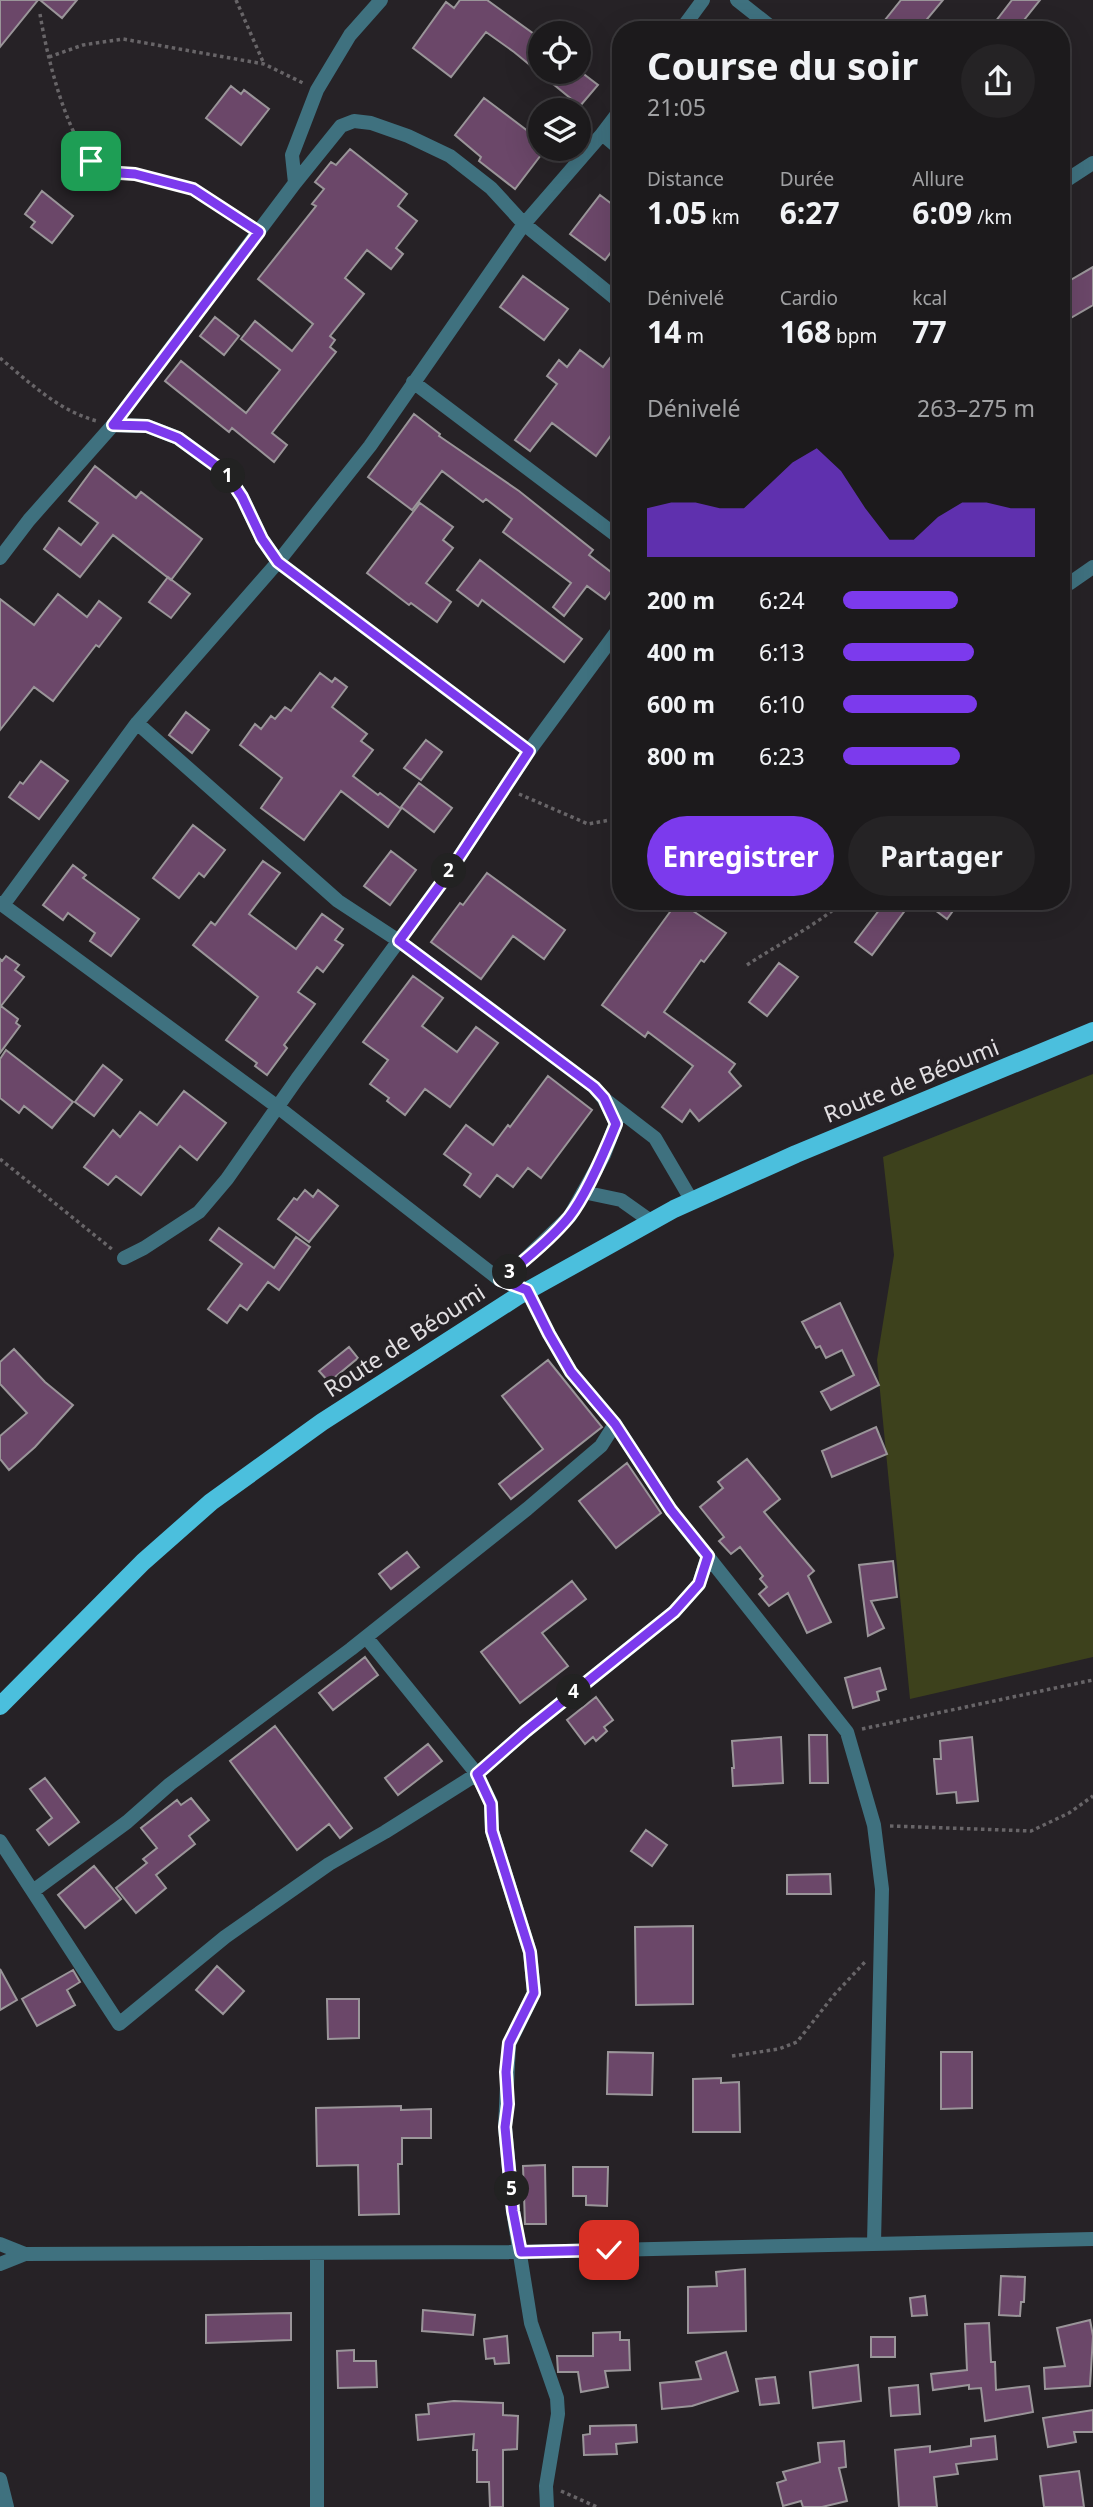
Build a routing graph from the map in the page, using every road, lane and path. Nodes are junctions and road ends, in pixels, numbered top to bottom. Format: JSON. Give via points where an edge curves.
{"nodes":[{"id":1,"x":236,"y":0,"type":"edge"},
{"id":2,"x":381,"y":0,"type":"edge"},
{"id":3,"x":703,"y":0,"type":"edge"},
{"id":4,"x":737,"y":0,"type":"edge"},
{"id":5,"x":40,"y":14,"type":"dead end"},
{"id":6,"x":688,"y":21,"type":"edge"},
{"id":7,"x":764,"y":21,"type":"edge"},
{"id":8,"x":49,"y":57,"type":"junction"},
{"id":9,"x":264,"y":64,"type":"junction"},
{"id":10,"x":317,"y":90,"type":"junction"},
{"id":11,"x":612,"y":122,"type":"edge"},
{"id":12,"x":603,"y":135,"type":"junction"},
{"id":13,"x":612,"y":142,"type":"edge"},
{"id":14,"x":1093,"y":163,"type":"edge"},
{"id":15,"x":1070,"y":178,"type":"edge"},
{"id":16,"x":295,"y":183,"type":"junction"},
{"id":17,"x":524,"y":224,"type":"junction"},
{"id":18,"x":259,"y":232,"type":"junction"},
{"id":19,"x":612,"y":296,"type":"edge"},
{"id":20,"x":0,"y":358,"type":"edge"},
{"id":21,"x":413,"y":382,"type":"junction"},
{"id":22,"x":113,"y":425,"type":"junction"},
{"id":23,"x":612,"y":532,"type":"edge"},
{"id":24,"x":0,"y":558,"type":"edge"},
{"id":25,"x":278,"y":562,"type":"junction"},
{"id":26,"x":1093,"y":567,"type":"edge"},
{"id":27,"x":1070,"y":583,"type":"edge"},
{"id":28,"x":612,"y":638,"type":"edge"},
{"id":29,"x":138,"y":723,"type":"junction"},
{"id":30,"x":529,"y":751,"type":"junction"},
{"id":31,"x":504,"y":788,"type":"junction"},
{"id":32,"x":612,"y":820,"type":"edge"},
{"id":33,"x":1,"y":904,"type":"edge"},
{"id":34,"x":834,"y":910,"type":"edge"},
{"id":35,"x":399,"y":941,"type":"junction"},
{"id":36,"x":747,"y":965,"type":"dead end"},
{"id":37,"x":1093,"y":1031,"type":"edge"},
{"id":38,"x":604,"y":1098,"type":"junction"},
{"id":39,"x":279,"y":1108,"type":"junction"},
{"id":40,"x":0,"y":1159,"type":"edge"},
{"id":41,"x":583,"y":1192,"type":"junction"},
{"id":42,"x":692,"y":1201,"type":"junction"},
{"id":43,"x":652,"y":1222,"type":"junction"},
{"id":44,"x":124,"y":1258,"type":"joint"},
{"id":45,"x":500,"y":1280,"type":"junction"},
{"id":46,"x":527,"y":1290,"type":"junction"},
{"id":47,"x":615,"y":1424,"type":"junction"},
{"id":48,"x":708,"y":1556,"type":"junction"},
{"id":49,"x":366,"y":1637,"type":"junction"},
{"id":50,"x":1093,"y":1680,"type":"edge"},
{"id":51,"x":0,"y":1706,"type":"edge"},
{"id":52,"x":847,"y":1732,"type":"junction"},
{"id":53,"x":477,"y":1774,"type":"junction"},
{"id":54,"x":1093,"y":1796,"type":"edge"},
{"id":55,"x":874,"y":1825,"type":"junction"},
{"id":56,"x":0,"y":1841,"type":"edge"},
{"id":57,"x":33,"y":1891,"type":"junction"},
{"id":58,"x":880,"y":1945,"type":"junction"},
{"id":59,"x":732,"y":2056,"type":"dead end"},
{"id":60,"x":1093,"y":2239,"type":"edge"},
{"id":61,"x":874,"y":2243,"type":"junction"},
{"id":62,"x":0,"y":2244,"type":"edge"},
{"id":63,"x":521,"y":2252,"type":"junction"},
{"id":64,"x":317,"y":2253,"type":"junction"},
{"id":65,"x":25,"y":2254,"type":"junction"},
{"id":66,"x":0,"y":2264,"type":"edge"},
{"id":67,"x":0,"y":2479,"type":"edge"},
{"id":68,"x":545,"y":2486,"type":"junction"},
{"id":69,"x":7,"y":2507,"type":"edge"},
{"id":70,"x":317,"y":2507,"type":"edge"},
{"id":71,"x":547,"y":2507,"type":"edge"},
{"id":72,"x":597,"y":2507,"type":"edge"}],
"edges":[{"from":1,"to":9,"type":"path"},
{"from":2,"to":10,"type":"street","via":[[350,36]]},
{"from":3,"to":6,"type":"street"},
{"from":4,"to":7,"type":"street"},
{"from":5,"to":8,"type":"path"},
{"from":8,"to":9,"type":"path","via":[[83,45],[123,39]]},
{"from":8,"to":18,"type":"path","via":[[78,142],[91,161],[105,172],[135,174],[193,189]]},
{"from":9,"to":10,"type":"path"},
{"from":10,"to":16,"type":"street","via":[[292,155]]},
{"from":11,"to":12,"type":"street"},
{"from":12,"to":13,"type":"street"},
{"from":12,"to":17,"type":"street"},
{"from":14,"to":15,"type":"street"},
{"from":16,"to":17,"type":"street","via":[[341,126],[371,122],[450,156],[491,188]]},
{"from":16,"to":18,"type":"street"},
{"from":17,"to":19,"type":"street"},
{"from":17,"to":21,"type":"street"},
{"from":18,"to":22,"type":"street"},
{"from":20,"to":22,"type":"path","via":[[44,396],[84,417]]},
{"from":21,"to":23,"type":"street"},
{"from":21,"to":25,"type":"street","via":[[370,446]]},
{"from":22,"to":24,"type":"street"},
{"from":22,"to":25,"type":"street","via":[[147,426],[178,438],[226,473]]},
{"from":25,"to":29,"type":"street"},
{"from":25,"to":30,"type":"street"},
{"from":26,"to":27,"type":"street"},
{"from":28,"to":30,"type":"street"},
{"from":29,"to":33,"type":"street"},
{"from":29,"to":35,"type":"street","via":[[338,901]]},
{"from":30,"to":31,"type":"street"},
{"from":31,"to":32,"type":"path","via":[[588,824]]},
{"from":31,"to":35,"type":"street"},
{"from":33,"to":39,"type":"street"},
{"from":34,"to":36,"type":"path"},
{"from":35,"to":38,"type":"street"},
{"from":35,"to":39,"type":"street"},
{"from":37,"to":42,"type":"main road","name":"Route de Béoumi"},
{"from":38,"to":41,"type":"street","via":[[616,1124]]},
{"from":38,"to":42,"type":"street","via":[[655,1138]]},
{"from":39,"to":44,"type":"street","via":[[200,1212]]},
{"from":39,"to":45,"type":"street"},
{"from":40,"to":44,"type":"path"},
{"from":41,"to":43,"type":"street","via":[[621,1200]]},
{"from":41,"to":45,"type":"street","via":[[569,1216]]},
{"from":42,"to":43,"type":"main road","name":"Route de Béoumi"},
{"from":43,"to":46,"type":"main road","name":"Route de Béoumi"},
{"from":45,"to":46,"type":"street"},
{"from":46,"to":47,"type":"street","via":[[571,1372]]},
{"from":46,"to":51,"type":"main road","name":"Route de Béoumi","via":[[322,1422],[211,1502],[143,1562]]},
{"from":47,"to":48,"type":"street","via":[[671,1510]]},
{"from":47,"to":49,"type":"street","via":[[584,1462]]},
{"from":48,"to":52,"type":"street"},
{"from":48,"to":53,"type":"street","via":[[699,1584],[674,1612]]},
{"from":49,"to":53,"type":"street"},
{"from":49,"to":57,"type":"street"},
{"from":50,"to":52,"type":"path"},
{"from":52,"to":55,"type":"street"},
{"from":53,"to":57,"type":"street","via":[[329,1864],[226,1937],[119,2024]]},
{"from":53,"to":63,"type":"street","via":[[491,1804],[492,1831],[532,1971],[534,1993],[509,2043],[506,2072],[505,2127]]},
{"from":54,"to":55,"type":"path","via":[[1031,1831]]},
{"from":55,"to":58,"type":"street","via":[[882,1889]]},
{"from":56,"to":57,"type":"street"},
{"from":58,"to":59,"type":"path","via":[[797,2042]]},
{"from":58,"to":61,"type":"street"},
{"from":60,"to":61,"type":"street"},
{"from":61,"to":63,"type":"street"},
{"from":62,"to":65,"type":"street"},
{"from":63,"to":64,"type":"street"},
{"from":63,"to":68,"type":"street","via":[[531,2323],[558,2398]]},
{"from":64,"to":65,"type":"street"},
{"from":64,"to":70,"type":"street"},
{"from":65,"to":66,"type":"street"},
{"from":67,"to":69,"type":"street"},
{"from":68,"to":71,"type":"street"},
{"from":68,"to":72,"type":"path"}]}
